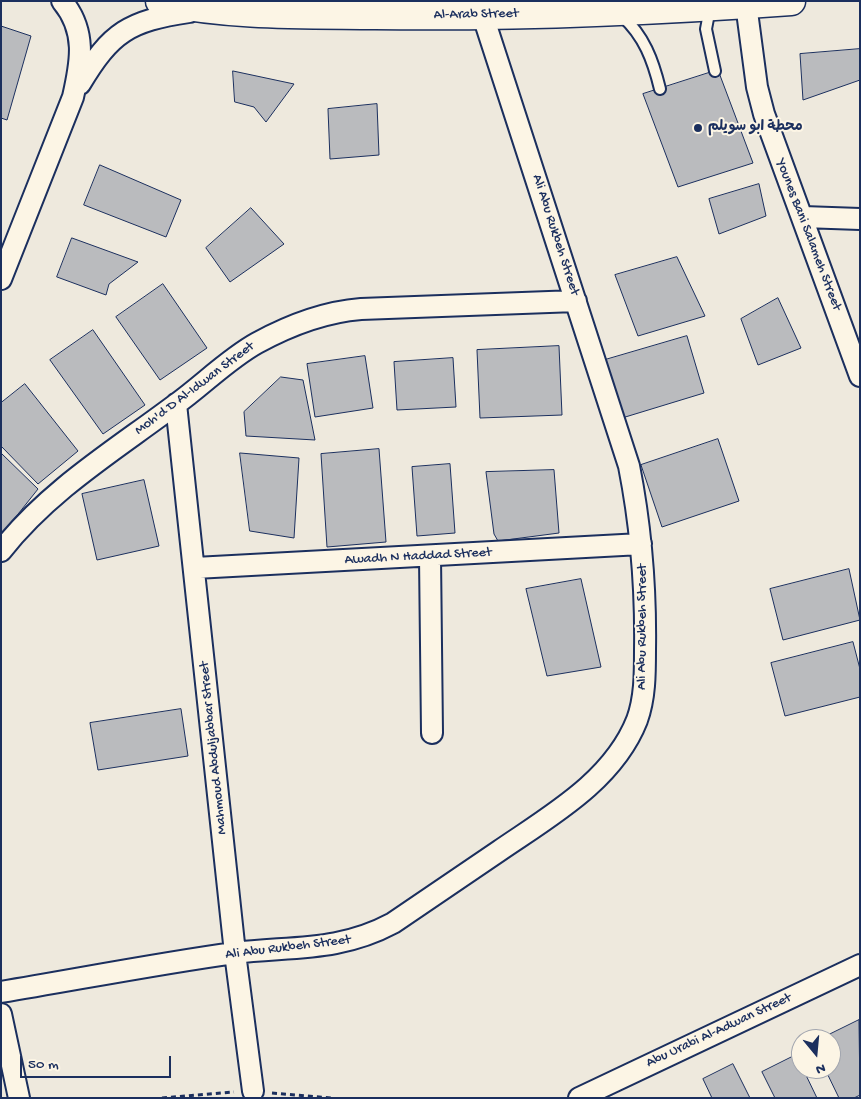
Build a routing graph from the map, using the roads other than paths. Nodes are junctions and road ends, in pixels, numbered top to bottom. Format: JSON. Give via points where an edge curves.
{"nodes":[{"id":1,"x":62,"y":1,"type":"edge"},
{"id":2,"x":160,"y":1,"type":"edge"},
{"id":3,"x":792,"y":1,"type":"edge"},
{"id":4,"x":746,"y":4,"type":"junction"},
{"id":5,"x":711,"y":6,"type":"junction"},
{"id":6,"x":262,"y":7,"type":"edge"},
{"id":7,"x":203,"y":10,"type":"junction"},
{"id":8,"x":615,"y":10,"type":"junction"},
{"id":9,"x":483,"y":16,"type":"junction"},
{"id":10,"x":715,"y":71,"type":"dead end"},
{"id":11,"x":660,"y":88,"type":"dead end"},
{"id":12,"x":73,"y":97,"type":"junction"},
{"id":13,"x":803,"y":217,"type":"junction"},
{"id":14,"x":860,"y":219,"type":"edge"},
{"id":15,"x":1,"y":279,"type":"edge"},
{"id":16,"x":576,"y":301,"type":"junction"},
{"id":17,"x":860,"y":376,"type":"edge"},
{"id":18,"x":176,"y":404,"type":"junction"},
{"id":19,"x":641,"y":544,"type":"junction"},
{"id":20,"x":1,"y":551,"type":"edge"},
{"id":21,"x":430,"y":557,"type":"junction"},
{"id":22,"x":195,"y":568,"type":"junction"},
{"id":23,"x":432,"y":733,"type":"dead end"},
{"id":24,"x":235,"y":953,"type":"junction"},
{"id":25,"x":860,"y":965,"type":"edge"},
{"id":26,"x":1,"y":992,"type":"edge"},
{"id":27,"x":1,"y":1014,"type":"edge"},
{"id":28,"x":253,"y":1091,"type":"dead end"},
{"id":29,"x":19,"y":1098,"type":"edge"},
{"id":30,"x":579,"y":1098,"type":"edge"}],
"edges":[{"from":1,"to":12,"type":"street","via":[[73,16],[81,43]]},
{"from":2,"to":7,"type":"main road","name":"Al-Arab Street"},
{"from":3,"to":4,"type":"main road","name":"Al-Arab Street"},
{"from":4,"to":5,"type":"main road","name":"Al-Arab Street"},
{"from":4,"to":13,"type":"street","name":"Younes Bani Salameh Street","via":[[764,114]]},
{"from":5,"to":8,"type":"main road","name":"Al-Arab Street"},
{"from":5,"to":10,"type":"lane","via":[[707,35]]},
{"from":6,"to":7,"type":"main road","name":"Al-Arab Street"},
{"from":6,"to":9,"type":"main road","name":"Al-Arab Street"},
{"from":7,"to":12,"type":"street","via":[[151,18],[119,35],[105,46]]},
{"from":8,"to":9,"type":"main road","name":"Al-Arab Street"},
{"from":8,"to":11,"type":"lane","via":[[647,47]]},
{"from":9,"to":16,"type":"street","name":"Ali Abu Rukbeh Street"},
{"from":12,"to":15,"type":"street"},
{"from":13,"to":14,"type":"street"},
{"from":13,"to":17,"type":"street","name":"Younes Bani Salameh Street"},
{"from":16,"to":18,"type":"street","name":"Moh'd D Al-Idwan Street","via":[[361,309],[309,318],[255,344]]},
{"from":16,"to":19,"type":"street","name":"Ali Abu Rukbeh Street","via":[[629,466]]},
{"from":18,"to":20,"type":"street","name":"Moh'd D Al-Idwan Street","via":[[70,482],[37,511]]},
{"from":18,"to":22,"type":"street","name":"Mahmoud Abduljabbar Street"},
{"from":19,"to":21,"type":"street","name":"Awadh N Haddad Street"},
{"from":19,"to":24,"type":"street","name":"Ali Abu Rukbeh Street","via":[[646,611],[644,692],[637,720],[609,766],[561,810],[375,933],[349,942]]},
{"from":21,"to":22,"type":"street","name":"Awadh N Haddad Street"},
{"from":21,"to":23,"type":"street"},
{"from":22,"to":24,"type":"street","name":"Mahmoud Abduljabbar Street"},
{"from":24,"to":26,"type":"street","name":"Ali Abu Rukbeh Street"},
{"from":24,"to":28,"type":"street","name":"Mahmoud Abduljabbar Street"},
{"from":25,"to":30,"type":"street","name":"Abu Urabi Al-Adwan Street"},
{"from":27,"to":29,"type":"street"}]}
